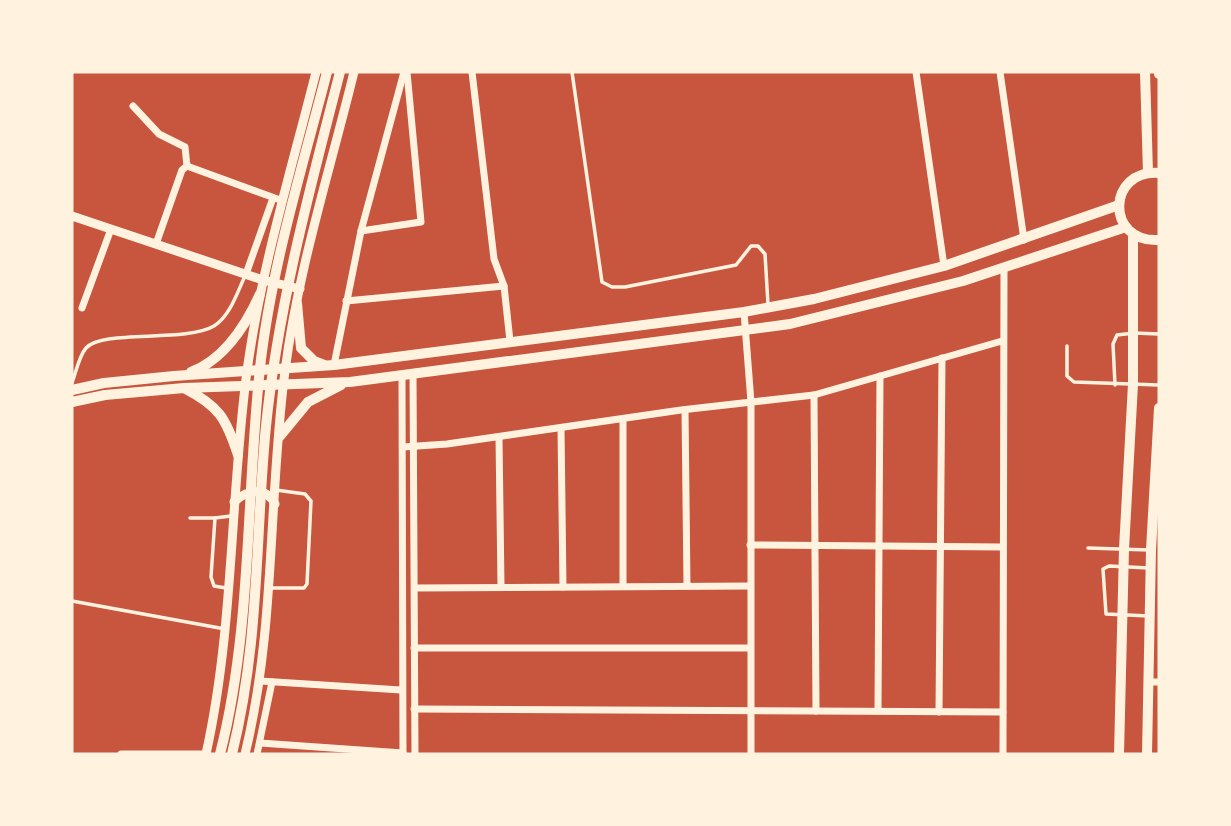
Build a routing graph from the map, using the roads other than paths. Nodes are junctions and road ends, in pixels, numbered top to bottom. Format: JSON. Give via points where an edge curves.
{"nodes":[{"id":1,"x":316,"y":72,"type":"edge"},
{"id":2,"x":327,"y":72,"type":"edge"},
{"id":3,"x":340,"y":72,"type":"edge"},
{"id":4,"x":354,"y":72,"type":"edge"},
{"id":5,"x":406,"y":72,"type":"edge"},
{"id":6,"x":472,"y":72,"type":"edge"},
{"id":7,"x":572,"y":72,"type":"edge"},
{"id":8,"x":916,"y":72,"type":"edge"},
{"id":9,"x":1000,"y":72,"type":"edge"},
{"id":10,"x":1145,"y":72,"type":"edge"},
{"id":11,"x":133,"y":106,"type":"dead end"},
{"id":12,"x":187,"y":166,"type":"junction"},
{"id":13,"x":1154,"y":173,"type":"edge"},
{"id":14,"x":278,"y":199,"type":"junction"},
{"id":15,"x":1119,"y":205,"type":"junction"},
{"id":16,"x":72,"y":216,"type":"edge"},
{"id":17,"x":111,"y":229,"type":"junction"},
{"id":18,"x":360,"y":231,"type":"junction"},
{"id":19,"x":1129,"y":231,"type":"junction"},
{"id":20,"x":1024,"y":240,"type":"junction"},
{"id":21,"x":1159,"y":240,"type":"edge"},
{"id":22,"x":156,"y":244,"type":"junction"},
{"id":23,"x":944,"y":266,"type":"junction"},
{"id":24,"x":1004,"y":268,"type":"junction"},
{"id":25,"x":246,"y":274,"type":"junction"},
{"id":26,"x":263,"y":280,"type":"junction"},
{"id":27,"x":504,"y":286,"type":"junction"},
{"id":28,"x":300,"y":289,"type":"junction"},
{"id":29,"x":260,"y":293,"type":"junction"},
{"id":30,"x":346,"y":301,"type":"junction"},
{"id":31,"x":297,"y":303,"type":"junction"},
{"id":32,"x":82,"y":308,"type":"dead end"},
{"id":33,"x":768,"y":308,"type":"junction"},
{"id":34,"x":744,"y":312,"type":"junction"},
{"id":35,"x":746,"y":331,"type":"junction"},
{"id":36,"x":1134,"y":332,"type":"junction"},
{"id":37,"x":1159,"y":334,"type":"edge"},
{"id":38,"x":557,"y":335,"type":"junction"},
{"id":39,"x":510,"y":341,"type":"junction"},
{"id":40,"x":1002,"y":341,"type":"junction"},
{"id":41,"x":1067,"y":346,"type":"dead end"},
{"id":42,"x":561,"y":353,"type":"junction"},
{"id":43,"x":942,"y":358,"type":"junction"},
{"id":44,"x":331,"y":366,"type":"junction"},
{"id":45,"x":285,"y":369,"type":"junction"},
{"id":46,"x":247,"y":371,"type":"junction"},
{"id":47,"x":408,"y":374,"type":"junction"},
{"id":48,"x":174,"y":376,"type":"junction"},
{"id":49,"x":880,"y":376,"type":"junction"},
{"id":50,"x":350,"y":382,"type":"junction"},
{"id":51,"x":72,"y":383,"type":"edge"},
{"id":52,"x":284,"y":383,"type":"junction"},
{"id":53,"x":246,"y":384,"type":"junction"},
{"id":54,"x":1115,"y":384,"type":"junction"},
{"id":55,"x":1133,"y":384,"type":"junction"},
{"id":56,"x":1159,"y":384,"type":"edge"},
{"id":57,"x":184,"y":388,"type":"junction"},
{"id":58,"x":72,"y":390,"type":"edge"},
{"id":59,"x":814,"y":395,"type":"junction"},
{"id":60,"x":72,"y":402,"type":"edge"},
{"id":61,"x":751,"y":402,"type":"junction"},
{"id":62,"x":1159,"y":408,"type":"edge"},
{"id":63,"x":685,"y":410,"type":"junction"},
{"id":64,"x":623,"y":419,"type":"junction"},
{"id":65,"x":561,"y":428,"type":"junction"},
{"id":66,"x":280,"y":436,"type":"junction"},
{"id":67,"x":499,"y":437,"type":"junction"},
{"id":68,"x":403,"y":447,"type":"junction"},
{"id":69,"x":415,"y":447,"type":"junction"},
{"id":70,"x":239,"y":455,"type":"junction"},
{"id":71,"x":276,"y":490,"type":"junction"},
{"id":72,"x":233,"y":502,"type":"junction"},
{"id":73,"x":275,"y":504,"type":"junction"},
{"id":74,"x":233,"y":516,"type":"junction"},
{"id":75,"x":190,"y":518,"type":"dead end"},
{"id":76,"x":215,"y":518,"type":"junction"},
{"id":77,"x":750,"y":545,"type":"junction"},
{"id":78,"x":939,"y":547,"type":"junction"},
{"id":79,"x":1002,"y":547,"type":"junction"},
{"id":80,"x":817,"y":548,"type":"junction"},
{"id":81,"x":878,"y":548,"type":"junction"},
{"id":82,"x":1088,"y":548,"type":"dead end"},
{"id":83,"x":1124,"y":550,"type":"junction"},
{"id":84,"x":1151,"y":550,"type":"junction"},
{"id":85,"x":1124,"y":567,"type":"junction"},
{"id":86,"x":1151,"y":568,"type":"junction"},
{"id":87,"x":623,"y":586,"type":"junction"},
{"id":88,"x":687,"y":586,"type":"junction"},
{"id":89,"x":750,"y":586,"type":"junction"},
{"id":90,"x":501,"y":587,"type":"junction"},
{"id":91,"x":563,"y":587,"type":"junction"},
{"id":92,"x":415,"y":588,"type":"junction"},
{"id":93,"x":229,"y":589,"type":"junction"},
{"id":94,"x":270,"y":589,"type":"junction"},
{"id":95,"x":72,"y":601,"type":"edge"},
{"id":96,"x":1122,"y":616,"type":"junction"},
{"id":97,"x":1150,"y":616,"type":"junction"},
{"id":98,"x":227,"y":629,"type":"junction"},
{"id":99,"x":414,"y":649,"type":"junction"},
{"id":100,"x":750,"y":649,"type":"junction"},
{"id":101,"x":260,"y":681,"type":"junction"},
{"id":102,"x":272,"y":682,"type":"junction"},
{"id":103,"x":1148,"y":682,"type":"junction"},
{"id":104,"x":1159,"y":682,"type":"edge"},
{"id":105,"x":401,"y":690,"type":"junction"},
{"id":106,"x":414,"y":709,"type":"junction"},
{"id":107,"x":750,"y":710,"type":"junction"},
{"id":108,"x":816,"y":711,"type":"junction"},
{"id":109,"x":878,"y":711,"type":"junction"},
{"id":110,"x":939,"y":712,"type":"junction"},
{"id":111,"x":1003,"y":712,"type":"junction"},
{"id":112,"x":260,"y":743,"type":"junction"},
{"id":113,"x":121,"y":754,"type":"edge"},
{"id":114,"x":206,"y":754,"type":"edge"},
{"id":115,"x":220,"y":754,"type":"edge"},
{"id":116,"x":232,"y":754,"type":"edge"},
{"id":117,"x":245,"y":754,"type":"edge"},
{"id":118,"x":257,"y":754,"type":"edge"},
{"id":119,"x":403,"y":754,"type":"edge"},
{"id":120,"x":415,"y":754,"type":"edge"},
{"id":121,"x":751,"y":754,"type":"edge"},
{"id":122,"x":1003,"y":754,"type":"edge"},
{"id":123,"x":1119,"y":754,"type":"edge"},
{"id":124,"x":1147,"y":754,"type":"edge"}],
"edges":[{"from":1,"to":14,"type":"street"},
{"from":2,"to":115,"type":"main road","via":[[280,255],[261,364],[240,638]]},
{"from":3,"to":116,"type":"main road","via":[[292,266],[272,382],[253,645]]},
{"from":4,"to":28,"type":"street"},
{"from":5,"to":18,"type":"street"},
{"from":5,"to":18,"type":"street","via":[[421,222]]},
{"from":6,"to":27,"type":"street","via":[[494,259]]},
{"from":7,"to":33,"type":"lane","via":[[602,282],[625,287],[736,265],[751,246],[758,247],[765,254]]},
{"from":8,"to":23,"type":"street"},
{"from":9,"to":20,"type":"street"},
{"from":10,"to":13,"type":"main road"},
{"from":11,"to":12,"type":"street","via":[[159,134],[184,147]]},
{"from":12,"to":14,"type":"street"},
{"from":12,"to":22,"type":"street"},
{"from":13,"to":15,"type":"main road","via":[[1133,178]]},
{"from":14,"to":25,"type":"street"},
{"from":14,"to":26,"type":"street"},
{"from":15,"to":19,"type":"main road"},
{"from":15,"to":20,"type":"main road"},
{"from":16,"to":17,"type":"street"},
{"from":17,"to":22,"type":"street"},
{"from":17,"to":32,"type":"street"},
{"from":18,"to":30,"type":"street"},
{"from":19,"to":21,"type":"main road","via":[[1144,240]]},
{"from":19,"to":24,"type":"main road"},
{"from":19,"to":36,"type":"main road"},
{"from":20,"to":23,"type":"main road"},
{"from":22,"to":25,"type":"street"},
{"from":23,"to":33,"type":"main road"},
{"from":24,"to":35,"type":"main road","via":[[827,317]]},
{"from":24,"to":40,"type":"street"},
{"from":25,"to":26,"type":"street"},
{"from":25,"to":51,"type":"lane","via":[[227,314],[214,326],[194,333],[99,341],[84,351]]},
{"from":26,"to":28,"type":"street"},
{"from":26,"to":29,"type":"street"},
{"from":27,"to":30,"type":"street"},
{"from":27,"to":39,"type":"street"},
{"from":28,"to":31,"type":"street"},
{"from":29,"to":46,"type":"street"},
{"from":29,"to":48,"type":"main road","via":[[251,314],[222,351],[194,371]]},
{"from":30,"to":44,"type":"street"},
{"from":31,"to":44,"type":"main road","via":[[301,348],[314,361]]},
{"from":31,"to":45,"type":"street"},
{"from":33,"to":34,"type":"main road"},
{"from":34,"to":35,"type":"street"},
{"from":34,"to":38,"type":"main road"},
{"from":35,"to":42,"type":"main road"},
{"from":35,"to":61,"type":"street"},
{"from":36,"to":37,"type":"lane"},
{"from":36,"to":54,"type":"lane","via":[[1114,339]]},
{"from":36,"to":55,"type":"main road"},
{"from":38,"to":39,"type":"main road"},
{"from":38,"to":42,"type":"main road"},
{"from":39,"to":44,"type":"main road"},
{"from":40,"to":43,"type":"street"},
{"from":40,"to":79,"type":"street"},
{"from":41,"to":54,"type":"lane","via":[[1070,380]]},
{"from":42,"to":47,"type":"main road"},
{"from":43,"to":49,"type":"street"},
{"from":43,"to":78,"type":"street"},
{"from":44,"to":45,"type":"main road"},
{"from":45,"to":46,"type":"main road"},
{"from":45,"to":52,"type":"street"},
{"from":46,"to":48,"type":"main road"},
{"from":46,"to":53,"type":"street"},
{"from":47,"to":50,"type":"main road"},
{"from":47,"to":68,"type":"street"},
{"from":47,"to":69,"type":"street"},
{"from":48,"to":58,"type":"main road"},
{"from":49,"to":59,"type":"street"},
{"from":49,"to":81,"type":"street"},
{"from":50,"to":52,"type":"main road"},
{"from":50,"to":66,"type":"main road","via":[[308,402]]},
{"from":52,"to":53,"type":"main road"},
{"from":52,"to":66,"type":"street"},
{"from":53,"to":57,"type":"main road"},
{"from":53,"to":70,"type":"street"},
{"from":54,"to":55,"type":"lane"},
{"from":55,"to":56,"type":"lane"},
{"from":55,"to":83,"type":"main road"},
{"from":57,"to":60,"type":"main road"},
{"from":57,"to":70,"type":"main road","via":[[214,405],[228,424]]},
{"from":59,"to":61,"type":"street"},
{"from":59,"to":80,"type":"street"},
{"from":61,"to":63,"type":"street"},
{"from":61,"to":77,"type":"street"},
{"from":62,"to":84,"type":"main road"},
{"from":63,"to":64,"type":"street"},
{"from":63,"to":88,"type":"street"},
{"from":64,"to":65,"type":"street"},
{"from":64,"to":87,"type":"street"},
{"from":65,"to":67,"type":"street"},
{"from":65,"to":91,"type":"street"},
{"from":66,"to":71,"type":"street"},
{"from":67,"to":69,"type":"street"},
{"from":67,"to":90,"type":"street"},
{"from":68,"to":69,"type":"street"},
{"from":68,"to":105,"type":"street"},
{"from":69,"to":92,"type":"street"},
{"from":70,"to":72,"type":"street"},
{"from":71,"to":73,"type":"street"},
{"from":71,"to":94,"type":"lane","via":[[305,494],[311,500],[307,584],[304,589]]},
{"from":72,"to":73,"type":"street","via":[[259,491]]},
{"from":72,"to":74,"type":"street"},
{"from":73,"to":94,"type":"street"},
{"from":74,"to":76,"type":"lane"},
{"from":74,"to":93,"type":"street"},
{"from":75,"to":76,"type":"lane"},
{"from":76,"to":93,"type":"lane","via":[[211,577],[214,586]]},
{"from":77,"to":80,"type":"street"},
{"from":77,"to":89,"type":"street"},
{"from":78,"to":79,"type":"street"},
{"from":78,"to":81,"type":"street"},
{"from":78,"to":110,"type":"street"},
{"from":79,"to":111,"type":"street"},
{"from":80,"to":81,"type":"street"},
{"from":80,"to":108,"type":"street"},
{"from":81,"to":109,"type":"street"},
{"from":82,"to":83,"type":"lane"},
{"from":83,"to":84,"type":"lane"},
{"from":83,"to":85,"type":"main road"},
{"from":84,"to":86,"type":"main road"},
{"from":85,"to":86,"type":"lane"},
{"from":85,"to":96,"type":"main road"},
{"from":85,"to":96,"type":"lane","via":[[1103,569],[1105,613]]},
{"from":86,"to":97,"type":"main road"},
{"from":87,"to":88,"type":"street"},
{"from":87,"to":91,"type":"street"},
{"from":88,"to":89,"type":"street"},
{"from":89,"to":100,"type":"street"},
{"from":90,"to":91,"type":"street"},
{"from":90,"to":92,"type":"street"},
{"from":92,"to":99,"type":"street"},
{"from":93,"to":98,"type":"street"},
{"from":94,"to":101,"type":"street"},
{"from":95,"to":98,"type":"lane"},
{"from":96,"to":97,"type":"lane"},
{"from":96,"to":123,"type":"main road"},
{"from":97,"to":103,"type":"main road"},
{"from":98,"to":114,"type":"street"},
{"from":99,"to":100,"type":"street"},
{"from":99,"to":106,"type":"street"},
{"from":100,"to":107,"type":"street"},
{"from":101,"to":102,"type":"street"},
{"from":101,"to":117,"type":"street"},
{"from":102,"to":105,"type":"street"},
{"from":102,"to":112,"type":"street"},
{"from":103,"to":104,"type":"street"},
{"from":103,"to":124,"type":"main road"},
{"from":105,"to":119,"type":"street"},
{"from":106,"to":107,"type":"street"},
{"from":106,"to":120,"type":"street"},
{"from":107,"to":108,"type":"street"},
{"from":107,"to":121,"type":"street"},
{"from":108,"to":109,"type":"street"},
{"from":109,"to":110,"type":"street"},
{"from":110,"to":111,"type":"street"},
{"from":111,"to":122,"type":"street"},
{"from":112,"to":118,"type":"street"},
{"from":112,"to":119,"type":"street"},
{"from":113,"to":114,"type":"street"}]}
